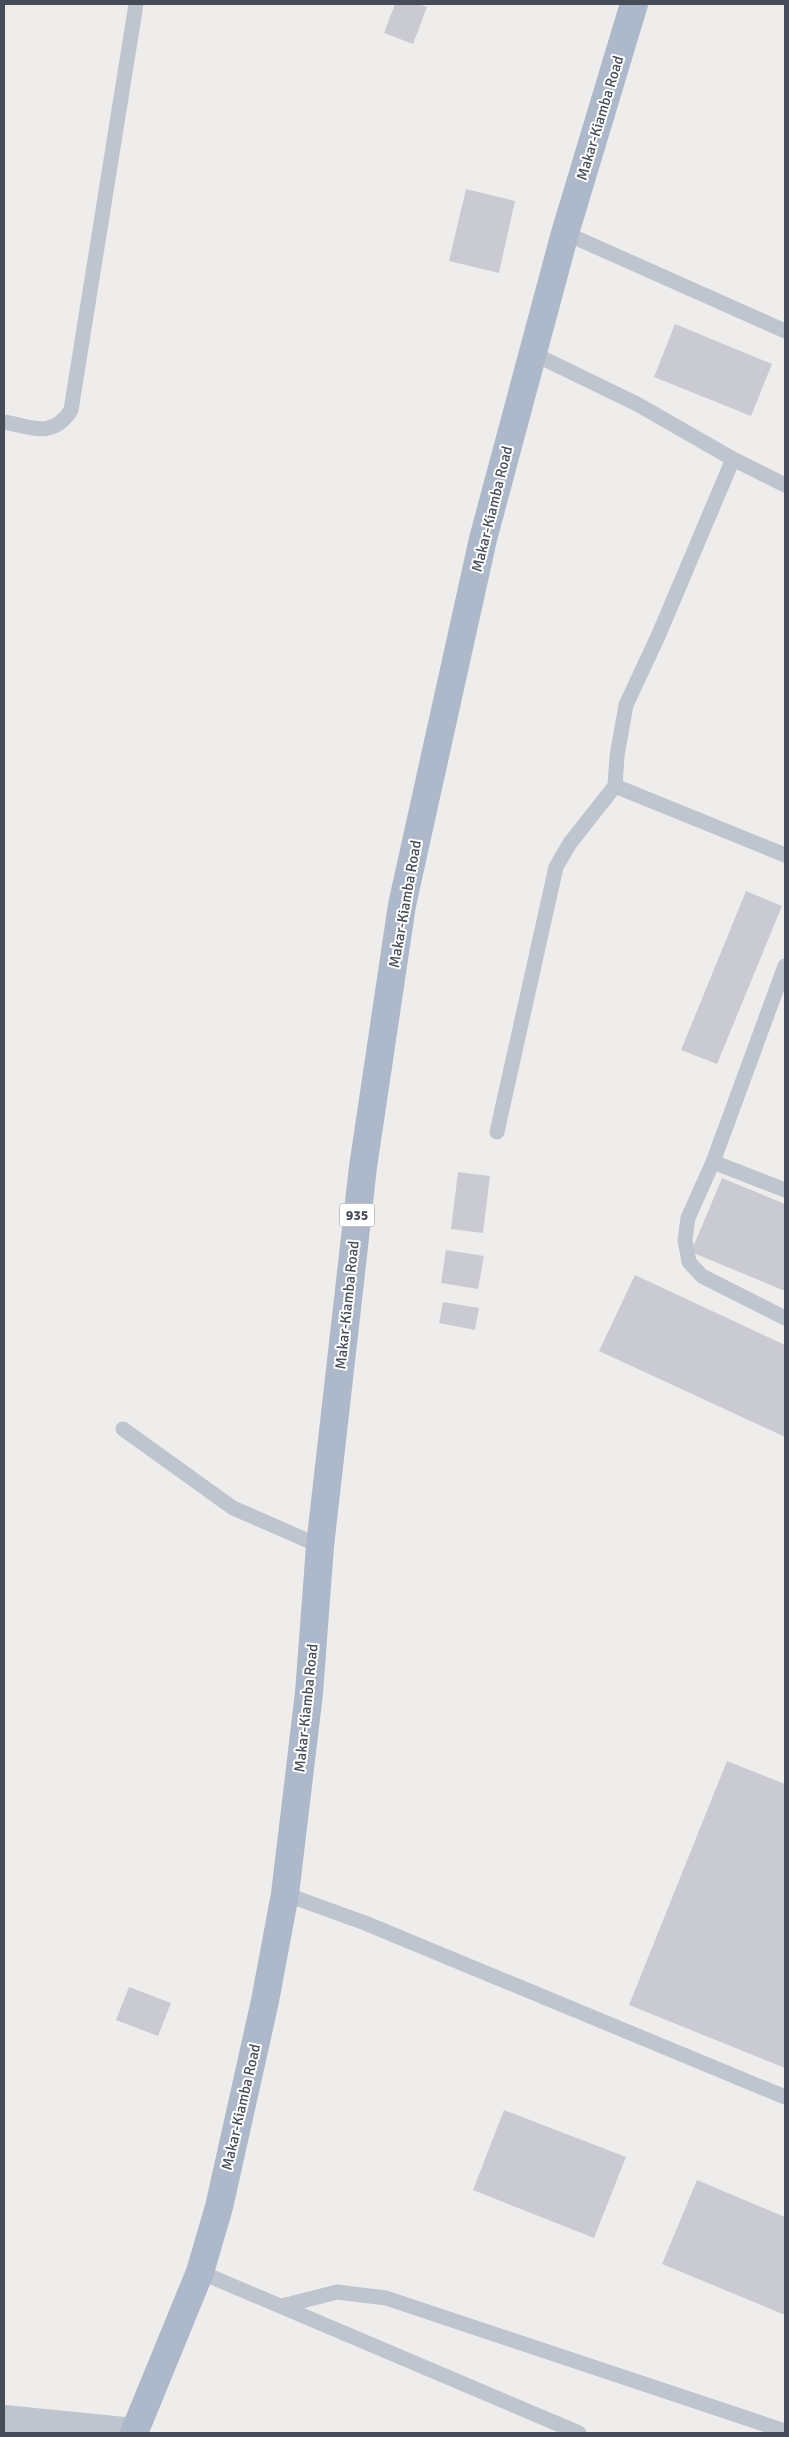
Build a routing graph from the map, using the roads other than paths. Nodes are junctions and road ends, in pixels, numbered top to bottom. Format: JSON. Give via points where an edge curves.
{"nodes":[{"id":1,"x":136,"y":4,"type":"edge"},
{"id":2,"x":634,"y":4,"type":"edge"},
{"id":3,"x":565,"y":233,"type":"junction"},
{"id":4,"x":785,"y":331,"type":"edge"},
{"id":5,"x":532,"y":353,"type":"junction"},
{"id":6,"x":4,"y":422,"type":"edge"},
{"id":7,"x":733,"y":459,"type":"junction"},
{"id":8,"x":785,"y":485,"type":"edge"},
{"id":9,"x":615,"y":786,"type":"junction"},
{"id":10,"x":785,"y":855,"type":"edge"},
{"id":11,"x":785,"y":966,"type":"edge"},
{"id":12,"x":497,"y":1132,"type":"dead end"},
{"id":13,"x":714,"y":1162,"type":"junction"},
{"id":14,"x":785,"y":1190,"type":"edge"},
{"id":15,"x":785,"y":1318,"type":"edge"},
{"id":16,"x":123,"y":1429,"type":"dead end"},
{"id":17,"x":320,"y":1546,"type":"junction"},
{"id":18,"x":285,"y":1894,"type":"junction"},
{"id":19,"x":785,"y":2097,"type":"edge"},
{"id":20,"x":200,"y":2272,"type":"junction"},
{"id":21,"x":282,"y":2306,"type":"junction"},
{"id":22,"x":4,"y":2419,"type":"edge"},
{"id":23,"x":785,"y":2431,"type":"edge"},
{"id":24,"x":134,"y":2433,"type":"edge"},
{"id":25,"x":579,"y":2433,"type":"edge"}],
"edges":[{"from":1,"to":6,"type":"lane","via":[[71,410],[53,428]]},
{"from":2,"to":3,"type":"main road","name":"Makar-Kiamba Road","number":"935"},
{"from":3,"to":4,"type":"lane"},
{"from":3,"to":5,"type":"main road","name":"Makar-Kiamba Road","number":"935"},
{"from":5,"to":7,"type":"lane","via":[[637,404]]},
{"from":5,"to":17,"type":"main road","name":"Makar-Kiamba Road","number":"935","via":[[483,539],[402,906],[363,1167]]},
{"from":7,"to":8,"type":"lane"},
{"from":7,"to":9,"type":"lane","via":[[626,704]]},
{"from":9,"to":10,"type":"lane"},
{"from":9,"to":12,"type":"lane","via":[[570,843],[556,867]]},
{"from":11,"to":13,"type":"lane"},
{"from":13,"to":14,"type":"lane"},
{"from":13,"to":15,"type":"lane","via":[[688,1218],[685,1240],[689,1262],[702,1276]]},
{"from":16,"to":17,"type":"lane","via":[[233,1508]]},
{"from":17,"to":18,"type":"main road","name":"Makar-Kiamba Road","number":"935","via":[[309,1693]]},
{"from":18,"to":19,"type":"lane","via":[[374,1926]]},
{"from":18,"to":20,"type":"main road","name":"Makar-Kiamba Road","number":"935","via":[[265,2001],[219,2207]]},
{"from":20,"to":21,"type":"lane"},
{"from":20,"to":24,"type":"main road","name":"Makar-Kiamba Road","number":"935"},
{"from":21,"to":23,"type":"lane","via":[[337,2292],[386,2298]]},
{"from":21,"to":25,"type":"lane"},
{"from":22,"to":24,"type":"street"}]}
